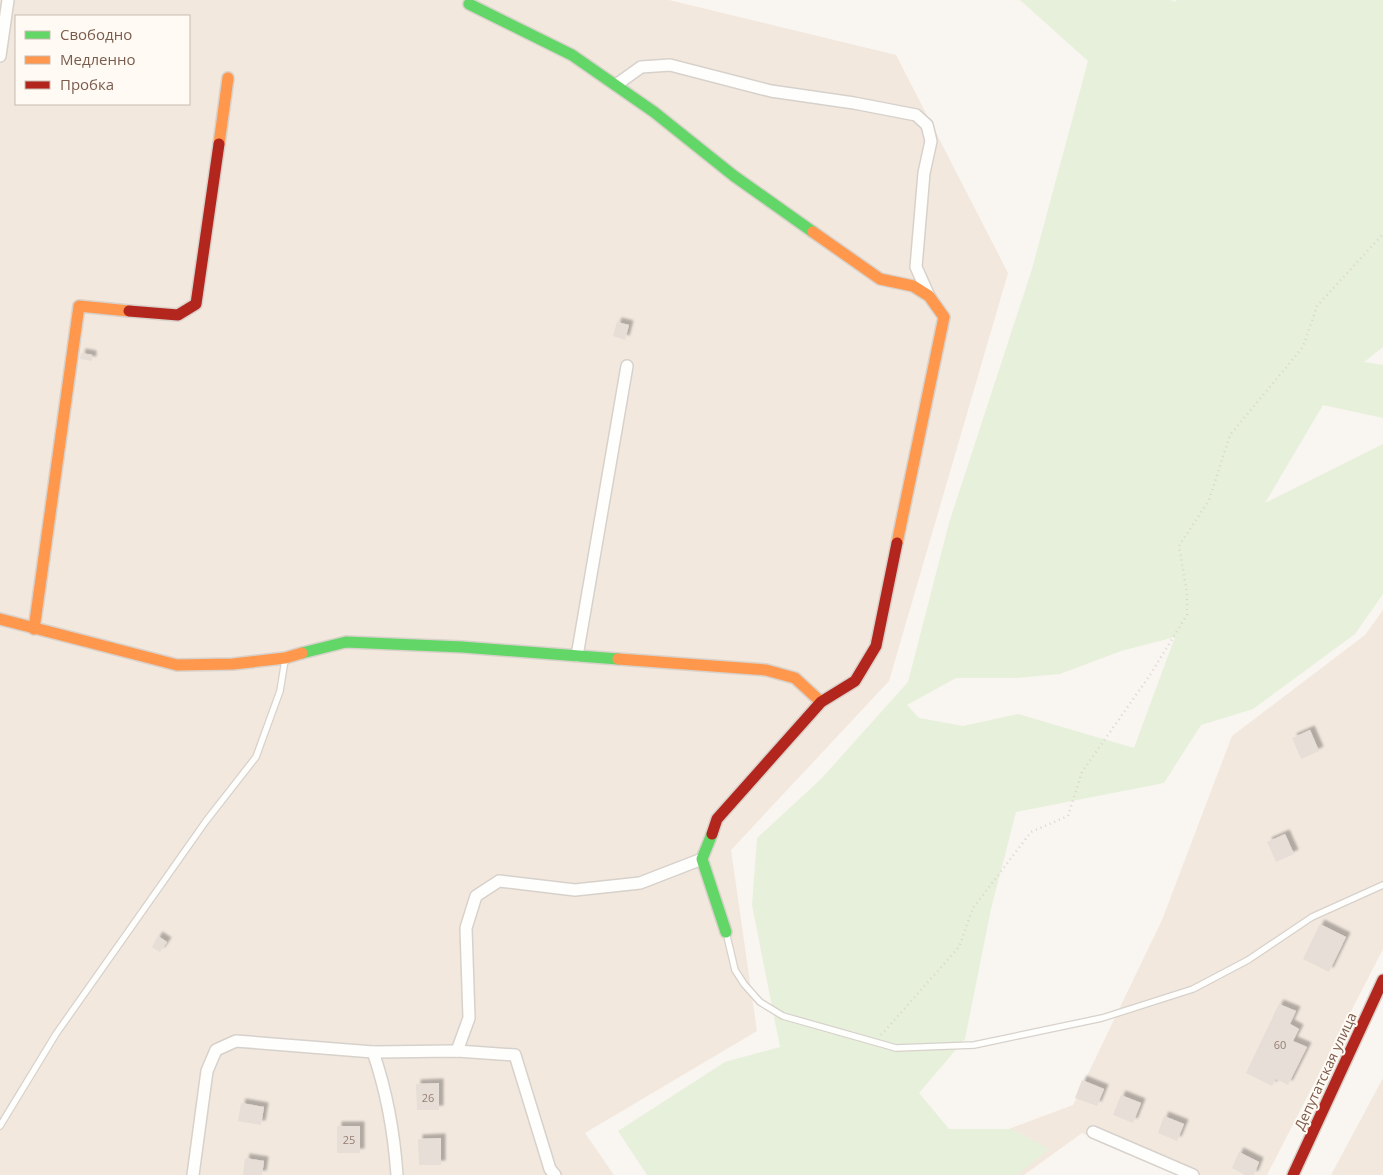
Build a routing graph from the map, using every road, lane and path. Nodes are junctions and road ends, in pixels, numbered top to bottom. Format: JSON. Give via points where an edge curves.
{"nodes":[{"id":1,"x":8,"y":0,"type":"edge"},
{"id":2,"x":469,"y":4,"type":"dead end"},
{"id":3,"x":0,"y":56,"type":"edge"},
{"id":4,"x":228,"y":78,"type":"dead end"},
{"id":5,"x":616,"y":85,"type":"junction"},
{"id":6,"x":1383,"y":234,"type":"edge"},
{"id":7,"x":929,"y":296,"type":"junction"},
{"id":8,"x":627,"y":366,"type":"dead end"},
{"id":9,"x":0,"y":619,"type":"edge"},
{"id":10,"x":34,"y":630,"type":"junction"},
{"id":11,"x":577,"y":656,"type":"junction"},
{"id":12,"x":285,"y":658,"type":"junction"},
{"id":13,"x":821,"y":702,"type":"junction"},
{"id":14,"x":702,"y":860,"type":"junction"},
{"id":15,"x":1383,"y":885,"type":"edge"},
{"id":16,"x":726,"y":932,"type":"joint"},
{"id":17,"x":1383,"y":980,"type":"edge"},
{"id":18,"x":875,"y":1042,"type":"junction"},
{"id":19,"x":373,"y":1052,"type":"junction"},
{"id":20,"x":457,"y":1052,"type":"junction"},
{"id":21,"x":0,"y":1126,"type":"edge"},
{"id":22,"x":1092,"y":1132,"type":"dead end"},
{"id":23,"x":193,"y":1175,"type":"edge"},
{"id":24,"x":397,"y":1175,"type":"edge"},
{"id":25,"x":555,"y":1175,"type":"edge"},
{"id":26,"x":1193,"y":1175,"type":"edge"},
{"id":27,"x":1293,"y":1175,"type":"edge"}],
"edges":[{"from":1,"to":3,"type":"street"},
{"from":2,"to":5,"type":"street","via":[[572,55]]},
{"from":4,"to":10,"type":"street","via":[[196,304],[178,315],[79,306]]},
{"from":5,"to":7,"type":"street","via":[[734,176],[880,279],[913,286]]},
{"from":5,"to":7,"type":"street","via":[[641,67],[670,65],[771,91],[916,115],[927,125],[931,141],[924,173],[916,267]]},
{"from":6,"to":18,"type":"path","via":[[1317,306],[1303,347],[1230,435],[1209,500],[1179,546],[1188,593],[1187,615],[1150,675],[1082,772],[1068,816],[1031,832],[973,908],[959,946]]},
{"from":7,"to":13,"type":"street","via":[[944,317],[876,646],[855,681]]},
{"from":8,"to":11,"type":"street"},
{"from":9,"to":10,"type":"street"},
{"from":10,"to":12,"type":"street","via":[[177,665],[233,664]]},
{"from":11,"to":12,"type":"street","via":[[346,642]]},
{"from":11,"to":13,"type":"street","via":[[766,670],[795,678]]},
{"from":12,"to":21,"type":"lane","via":[[280,691],[256,757],[206,821],[56,1034]]},
{"from":13,"to":14,"type":"street","via":[[717,818]]},
{"from":14,"to":16,"type":"street"},
{"from":14,"to":20,"type":"street","via":[[640,883],[574,890],[500,882],[476,896],[466,928],[469,1018]]},
{"from":15,"to":18,"type":"lane","via":[[1312,917],[1248,960],[1193,988],[1102,1018],[974,1045],[896,1048]]},
{"from":16,"to":18,"type":"lane","via":[[735,970],[760,1002],[783,1016]]},
{"from":17,"to":27,"type":"street","name":"Депутатская улица"},
{"from":19,"to":20,"type":"street"},
{"from":19,"to":23,"type":"street","via":[[236,1042],[216,1050],[207,1071]]},
{"from":19,"to":24,"type":"street","via":[[395,1144]]},
{"from":20,"to":25,"type":"street","via":[[515,1055],[550,1169]]},
{"from":22,"to":26,"type":"street"}]}
